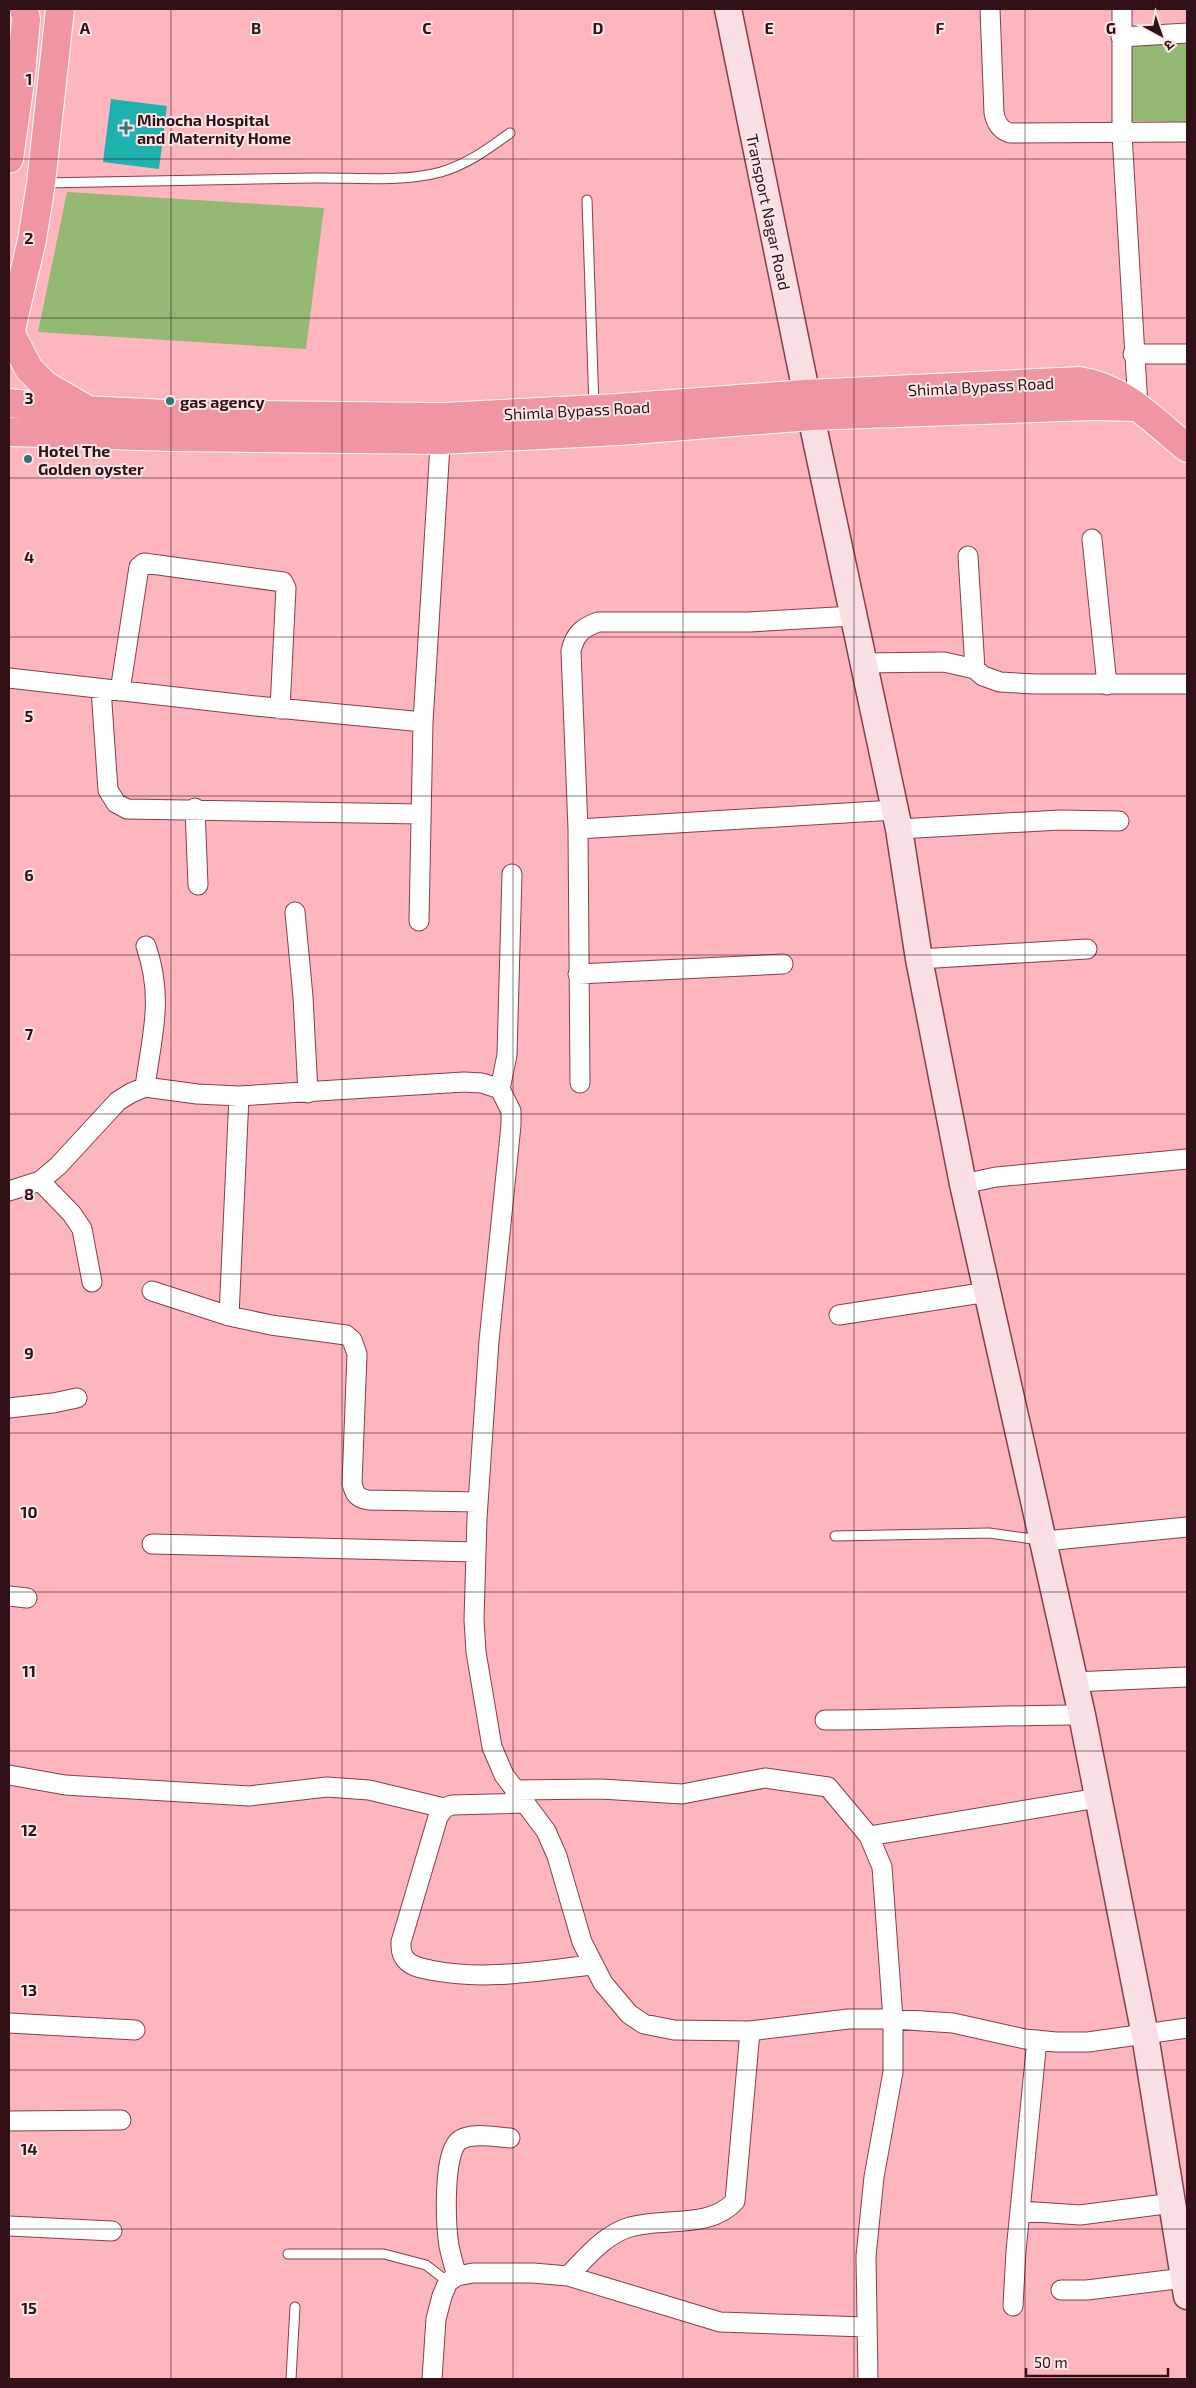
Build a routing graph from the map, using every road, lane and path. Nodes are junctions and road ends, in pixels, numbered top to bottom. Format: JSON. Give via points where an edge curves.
{"nodes":[{"id":1,"x":728,"y":9,"type":"edge"},
{"id":2,"x":990,"y":9,"type":"edge"},
{"id":3,"x":1122,"y":9,"type":"edge"},
{"id":4,"x":59,"y":10,"type":"edge"},
{"id":5,"x":26,"y":12,"type":"edge"},
{"id":6,"x":1187,"y":33,"type":"edge"},
{"id":7,"x":1122,"y":36,"type":"junction"},
{"id":8,"x":1187,"y":132,"type":"edge"},
{"id":9,"x":510,"y":133,"type":"dead end"},
{"id":10,"x":1122,"y":134,"type":"junction"},
{"id":11,"x":9,"y":159,"type":"edge"},
{"id":12,"x":41,"y":183,"type":"junction"},
{"id":13,"x":588,"y":200,"type":"dead end"},
{"id":14,"x":10,"y":335,"type":"edge"},
{"id":15,"x":1133,"y":354,"type":"junction"},
{"id":16,"x":1187,"y":354,"type":"edge"},
{"id":17,"x":9,"y":403,"type":"edge"},
{"id":18,"x":808,"y":405,"type":"junction"},
{"id":19,"x":1138,"y":407,"type":"junction"},
{"id":20,"x":595,"y":409,"type":"junction"},
{"id":21,"x":90,"y":410,"type":"junction"},
{"id":22,"x":441,"y":429,"type":"junction"},
{"id":23,"x":9,"y":432,"type":"edge"},
{"id":24,"x":59,"y":433,"type":"junction"},
{"id":25,"x":9,"y":443,"type":"edge"},
{"id":26,"x":1187,"y":448,"type":"edge"},
{"id":27,"x":1092,"y":539,"type":"dead end"},
{"id":28,"x":968,"y":556,"type":"dead end"},
{"id":29,"x":853,"y":616,"type":"junction"},
{"id":30,"x":863,"y":663,"type":"junction"},
{"id":31,"x":975,"y":669,"type":"junction"},
{"id":32,"x":9,"y":678,"type":"edge"},
{"id":33,"x":1187,"y":684,"type":"edge"},
{"id":34,"x":1107,"y":685,"type":"junction"},
{"id":35,"x":101,"y":689,"type":"junction"},
{"id":36,"x":120,"y":691,"type":"junction"},
{"id":37,"x":280,"y":709,"type":"junction"},
{"id":38,"x":423,"y":722,"type":"junction"},
{"id":39,"x":195,"y":808,"type":"junction"},
{"id":40,"x":421,"y":814,"type":"junction"},
{"id":41,"x":897,"y":819,"type":"junction"},
{"id":42,"x":1119,"y":821,"type":"dead end"},
{"id":43,"x":578,"y":829,"type":"junction"},
{"id":44,"x":512,"y":874,"type":"dead end"},
{"id":45,"x":198,"y":885,"type":"dead end"},
{"id":46,"x":295,"y":912,"type":"dead end"},
{"id":47,"x":419,"y":921,"type":"dead end"},
{"id":48,"x":146,"y":946,"type":"dead end"},
{"id":49,"x":1087,"y":949,"type":"dead end"},
{"id":50,"x":919,"y":959,"type":"junction"},
{"id":51,"x":783,"y":964,"type":"dead end"},
{"id":52,"x":578,"y":974,"type":"junction"},
{"id":53,"x":580,"y":1083,"type":"dead end"},
{"id":54,"x":146,"y":1087,"type":"junction"},
{"id":55,"x":500,"y":1089,"type":"junction"},
{"id":56,"x":308,"y":1093,"type":"junction"},
{"id":57,"x":239,"y":1096,"type":"junction"},
{"id":58,"x":1187,"y":1159,"type":"edge"},
{"id":59,"x":40,"y":1181,"type":"junction"},
{"id":60,"x":963,"y":1184,"type":"junction"},
{"id":61,"x":9,"y":1191,"type":"edge"},
{"id":62,"x":92,"y":1282,"type":"dead end"},
{"id":63,"x":152,"y":1291,"type":"dead end"},
{"id":64,"x":988,"y":1292,"type":"junction"},
{"id":65,"x":839,"y":1315,"type":"dead end"},
{"id":66,"x":229,"y":1316,"type":"junction"},
{"id":67,"x":76,"y":1398,"type":"dead end"},
{"id":68,"x":9,"y":1408,"type":"edge"},
{"id":69,"x":478,"y":1502,"type":"junction"},
{"id":70,"x":1187,"y":1528,"type":"edge"},
{"id":71,"x":835,"y":1536,"type":"dead end"},
{"id":72,"x":1045,"y":1541,"type":"junction"},
{"id":73,"x":152,"y":1544,"type":"dead end"},
{"id":74,"x":476,"y":1552,"type":"junction"},
{"id":75,"x":1187,"y":1676,"type":"edge"},
{"id":76,"x":1074,"y":1682,"type":"junction"},
{"id":77,"x":1082,"y":1715,"type":"junction"},
{"id":78,"x":825,"y":1720,"type":"dead end"},
{"id":79,"x":9,"y":1775,"type":"edge"},
{"id":80,"x":519,"y":1796,"type":"junction"},
{"id":81,"x":1098,"y":1798,"type":"junction"},
{"id":82,"x":444,"y":1808,"type":"junction"},
{"id":83,"x":869,"y":1836,"type":"junction"},
{"id":84,"x":592,"y":1964,"type":"junction"},
{"id":85,"x":894,"y":2019,"type":"junction"},
{"id":86,"x":9,"y":2023,"type":"edge"},
{"id":87,"x":1187,"y":2028,"type":"edge"},
{"id":88,"x":135,"y":2030,"type":"dead end"},
{"id":89,"x":750,"y":2031,"type":"junction"},
{"id":90,"x":1146,"y":2035,"type":"junction"},
{"id":91,"x":1037,"y":2040,"type":"junction"},
{"id":92,"x":121,"y":2120,"type":"dead end"},
{"id":93,"x":9,"y":2121,"type":"edge"},
{"id":94,"x":510,"y":2138,"type":"dead end"},
{"id":95,"x":1173,"y":2203,"type":"junction"},
{"id":96,"x":1020,"y":2211,"type":"junction"},
{"id":97,"x":9,"y":2226,"type":"edge"},
{"id":98,"x":112,"y":2231,"type":"dead end"},
{"id":99,"x":288,"y":2254,"type":"dead end"},
{"id":100,"x":568,"y":2276,"type":"junction"},
{"id":101,"x":452,"y":2279,"type":"junction"},
{"id":102,"x":1186,"y":2287,"type":"edge"},
{"id":103,"x":1061,"y":2290,"type":"dead end"},
{"id":104,"x":1013,"y":2306,"type":"dead end"},
{"id":105,"x":295,"y":2307,"type":"dead end"},
{"id":106,"x":866,"y":2327,"type":"junction"},
{"id":107,"x":291,"y":2379,"type":"edge"},
{"id":108,"x":432,"y":2379,"type":"edge"},
{"id":109,"x":868,"y":2379,"type":"edge"}],
"edges":[{"from":1,"to":18,"type":"street","name":"Transport Nagar Road"},
{"from":2,"to":10,"type":"street","via":[[994,113],[1000,128],[1010,133]]},
{"from":3,"to":7,"type":"street"},
{"from":4,"to":12,"type":"highway"},
{"from":5,"to":11,"type":"highway"},
{"from":6,"to":7,"type":"street"},
{"from":7,"to":10,"type":"street"},
{"from":8,"to":10,"type":"street"},
{"from":9,"to":12,"type":"lane","via":[[479,156],[455,168],[417,176]]},
{"from":10,"to":15,"type":"street"},
{"from":12,"to":14,"type":"highway","via":[[32,240]]},
{"from":13,"to":20,"type":"lane"},
{"from":14,"to":21,"type":"highway","via":[[29,368],[45,385]]},
{"from":15,"to":16,"type":"street"},
{"from":15,"to":19,"type":"street"},
{"from":17,"to":21,"type":"highway","name":"Shimla Bypass Road"},
{"from":18,"to":19,"type":"highway","name":"Shimla Bypass Road"},
{"from":18,"to":20,"type":"highway","name":"Shimla Bypass Road"},
{"from":18,"to":22,"type":"highway","name":"Shimla Bypass Road","via":[[620,431]]},
{"from":18,"to":29,"type":"street","name":"Transport Nagar Road"},
{"from":19,"to":26,"type":"highway"},
{"from":20,"to":22,"type":"highway","name":"Shimla Bypass Road"},
{"from":21,"to":22,"type":"highway","name":"Shimla Bypass Road"},
{"from":22,"to":24,"type":"highway","name":"Shimla Bypass Road","via":[[170,437]]},
{"from":22,"to":38,"type":"street"},
{"from":23,"to":24,"type":"highway","name":"Shimla Bypass Road"},
{"from":24,"to":25,"type":"highway"},
{"from":27,"to":34,"type":"street"},
{"from":28,"to":31,"type":"street"},
{"from":29,"to":30,"type":"street","name":"Transport Nagar Road"},
{"from":29,"to":43,"type":"street","via":[[749,622],[598,622],[581,630],[571,651]]},
{"from":30,"to":31,"type":"street","via":[[944,662]]},
{"from":30,"to":41,"type":"street","name":"Transport Nagar Road"},
{"from":31,"to":34,"type":"street","via":[[983,676],[1000,682]]},
{"from":32,"to":35,"type":"street"},
{"from":33,"to":34,"type":"street"},
{"from":35,"to":36,"type":"street"},
{"from":35,"to":39,"type":"street","via":[[107,784],[112,799],[132,810]]},
{"from":36,"to":37,"type":"street"},
{"from":36,"to":37,"type":"street","via":[[139,567],[144,564],[283,582],[286,588]]},
{"from":37,"to":38,"type":"street"},
{"from":38,"to":40,"type":"street"},
{"from":39,"to":40,"type":"street"},
{"from":39,"to":45,"type":"street"},
{"from":40,"to":47,"type":"street"},
{"from":41,"to":42,"type":"street"},
{"from":41,"to":43,"type":"street"},
{"from":41,"to":50,"type":"street","name":"Transport Nagar Road"},
{"from":43,"to":52,"type":"street"},
{"from":44,"to":55,"type":"street","via":[[508,1054]]},
{"from":46,"to":56,"type":"street"},
{"from":48,"to":54,"type":"street","via":[[153,967],[157,998]]},
{"from":49,"to":50,"type":"street"},
{"from":50,"to":60,"type":"street","name":"Transport Nagar Road"},
{"from":51,"to":52,"type":"street"},
{"from":52,"to":53,"type":"street"},
{"from":54,"to":57,"type":"street"},
{"from":54,"to":59,"type":"street","via":[[118,1101]]},
{"from":55,"to":56,"type":"street","via":[[464,1082]]},
{"from":55,"to":69,"type":"street","via":[[511,1111],[512,1125],[489,1341]]},
{"from":56,"to":57,"type":"street"},
{"from":57,"to":66,"type":"street"},
{"from":58,"to":60,"type":"street","via":[[996,1177]]},
{"from":59,"to":61,"type":"street"},
{"from":59,"to":62,"type":"street","via":[[82,1229]]},
{"from":60,"to":64,"type":"street","name":"Transport Nagar Road"},
{"from":63,"to":66,"type":"street"},
{"from":64,"to":65,"type":"street"},
{"from":64,"to":72,"type":"street","name":"Transport Nagar Road"},
{"from":66,"to":69,"type":"street","via":[[346,1335],[352,1340],[357,1354],[352,1484],[360,1499]]},
{"from":67,"to":68,"type":"street"},
{"from":69,"to":74,"type":"street"},
{"from":70,"to":72,"type":"street"},
{"from":71,"to":72,"type":"lane","via":[[989,1533]]},
{"from":72,"to":76,"type":"street","name":"Transport Nagar Road"},
{"from":73,"to":74,"type":"street"},
{"from":74,"to":80,"type":"street","via":[[474,1620],[482,1696],[492,1747],[504,1775]]},
{"from":75,"to":76,"type":"street"},
{"from":76,"to":77,"type":"street","name":"Transport Nagar Road"},
{"from":77,"to":78,"type":"street"},
{"from":77,"to":81,"type":"street","name":"Transport Nagar Road"},
{"from":79,"to":82,"type":"street","via":[[65,1785],[249,1796],[327,1787],[369,1790]]},
{"from":80,"to":82,"type":"street"},
{"from":80,"to":83,"type":"street","via":[[601,1788],[682,1794],[765,1778],[828,1787]]},
{"from":80,"to":84,"type":"street","via":[[546,1831],[557,1856],[582,1942]]},
{"from":81,"to":83,"type":"street"},
{"from":81,"to":90,"type":"street","name":"Transport Nagar Road"},
{"from":82,"to":84,"type":"street","via":[[438,1817],[401,1942],[401,1952],[406,1961],[414,1966],[470,1976]]},
{"from":83,"to":85,"type":"street","via":[[882,1866]]},
{"from":84,"to":89,"type":"street","via":[[629,2014],[644,2024],[674,2030]]},
{"from":85,"to":89,"type":"street","via":[[848,2019]]},
{"from":85,"to":91,"type":"street","via":[[954,2023]]},
{"from":85,"to":106,"type":"street","via":[[893,2072],[874,2177],[866,2256]]},
{"from":86,"to":88,"type":"street"},
{"from":87,"to":90,"type":"street"},
{"from":89,"to":100,"type":"street","via":[[735,2200],[727,2210],[714,2216],[629,2227],[611,2235]]},
{"from":90,"to":91,"type":"street","via":[[1088,2042]]},
{"from":90,"to":95,"type":"street","name":"Transport Nagar Road"},
{"from":91,"to":96,"type":"street"},
{"from":92,"to":93,"type":"street"},
{"from":94,"to":101,"type":"street","via":[[470,2137],[459,2140],[453,2148],[446,2183]]},
{"from":95,"to":96,"type":"street","via":[[1080,2215]]},
{"from":95,"to":102,"type":"street","name":"Transport Nagar Road"},
{"from":96,"to":104,"type":"street"},
{"from":97,"to":98,"type":"street"},
{"from":99,"to":101,"type":"lane","via":[[384,2254],[426,2265]]},
{"from":100,"to":101,"type":"street","via":[[472,2273]]},
{"from":100,"to":106,"type":"street","via":[[720,2322]]},
{"from":101,"to":108,"type":"street","via":[[436,2319]]},
{"from":102,"to":103,"type":"street"},
{"from":105,"to":107,"type":"lane"},
{"from":106,"to":109,"type":"street"}]}
